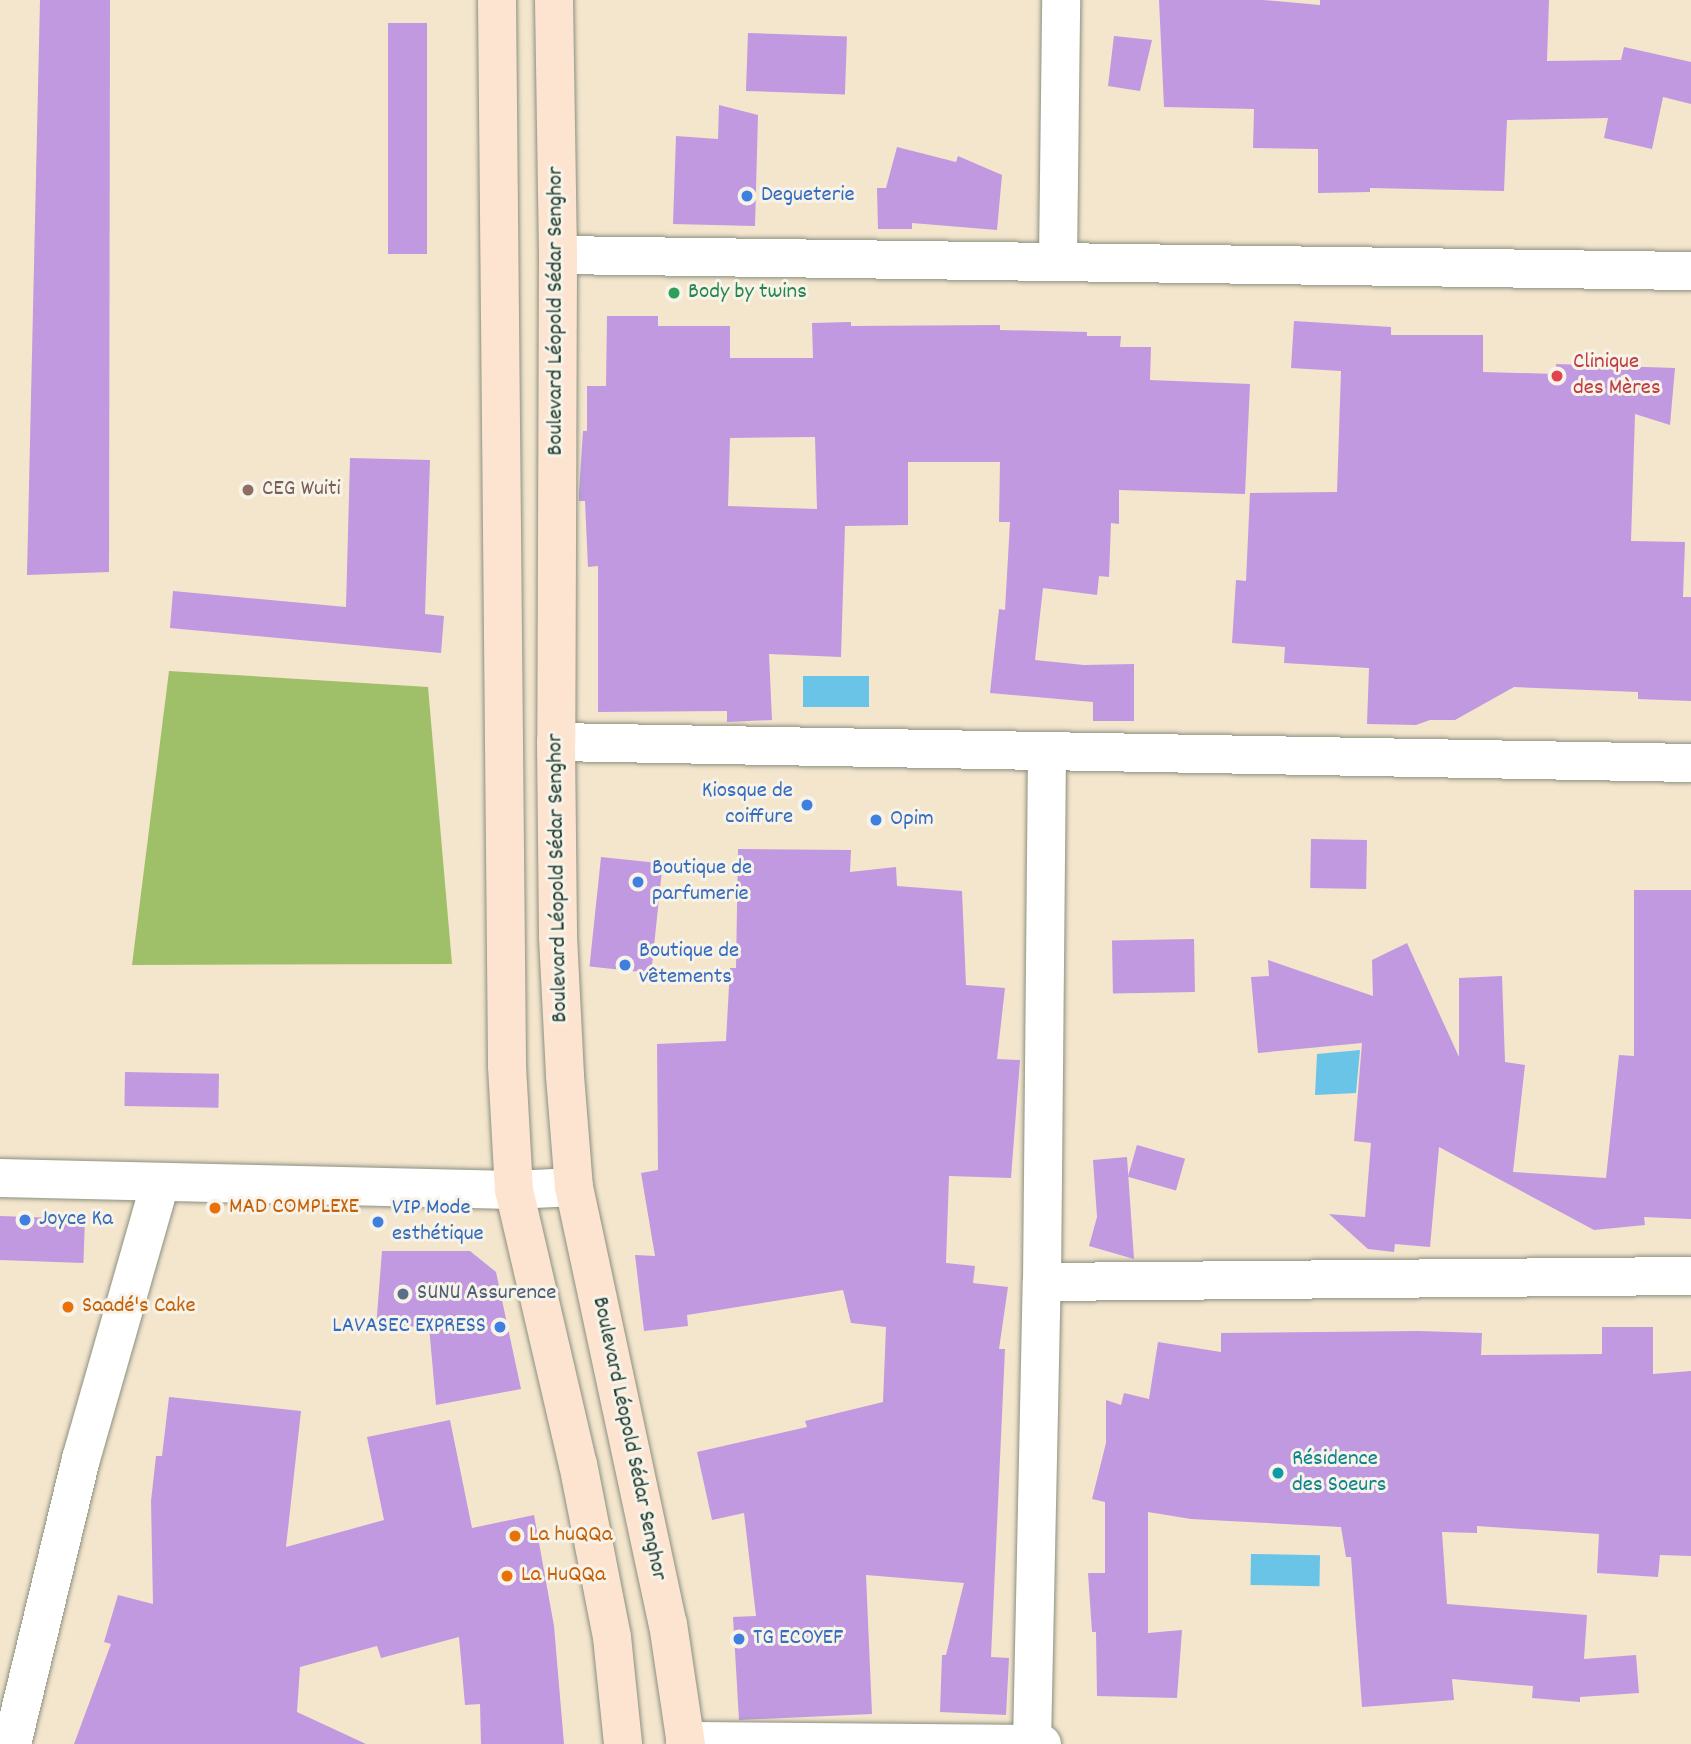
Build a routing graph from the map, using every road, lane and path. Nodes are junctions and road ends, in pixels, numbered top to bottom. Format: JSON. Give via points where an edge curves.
{"nodes":[{"id":1,"x":497,"y":0,"type":"edge"},
{"id":2,"x":554,"y":0,"type":"edge"},
{"id":3,"x":1060,"y":0,"type":"edge"},
{"id":4,"x":558,"y":255,"type":"junction"},
{"id":5,"x":1058,"y":261,"type":"junction"},
{"id":6,"x":1691,"y":271,"type":"edge"},
{"id":7,"x":556,"y":743,"type":"junction"},
{"id":8,"x":1047,"y":751,"type":"junction"},
{"id":9,"x":1691,"y":763,"type":"edge"},
{"id":10,"x":0,"y":1178,"type":"edge"},
{"id":11,"x":160,"y":1183,"type":"junction"},
{"id":12,"x":575,"y":1187,"type":"junction"},
{"id":13,"x":514,"y":1190,"type":"junction"},
{"id":14,"x":1691,"y":1276,"type":"edge"},
{"id":15,"x":1042,"y":1282,"type":"junction"},
{"id":16,"x":11,"y":1726,"type":"edge"},
{"id":17,"x":685,"y":1742,"type":"edge"},
{"id":18,"x":623,"y":1744,"type":"edge"},
{"id":19,"x":1032,"y":1744,"type":"edge"},
{"id":20,"x":1042,"y":1744,"type":"edge"}],
"edges":[{"from":1,"to":13,"type":"main road","via":[[507,1066]]},
{"from":2,"to":4,"type":"main road","name":"Boulevard Léopold Sédar Senghor"},
{"from":3,"to":5,"type":"street"},
{"from":4,"to":5,"type":"street"},
{"from":4,"to":7,"type":"main road","name":"Boulevard Léopold Sédar Senghor"},
{"from":5,"to":6,"type":"street"},
{"from":7,"to":8,"type":"street"},
{"from":7,"to":12,"type":"main road","name":"Boulevard Léopold Sédar Senghor","via":[[559,951]]},
{"from":8,"to":9,"type":"street"},
{"from":8,"to":15,"type":"street"},
{"from":10,"to":11,"type":"street"},
{"from":11,"to":13,"type":"street"},
{"from":11,"to":16,"type":"street"},
{"from":12,"to":13,"type":"street"},
{"from":12,"to":17,"type":"main road","name":"Boulevard Léopold Sédar Senghor","via":[[667,1624]]},
{"from":13,"to":18,"type":"main road","via":[[610,1624]]},
{"from":14,"to":15,"type":"street"},
{"from":15,"to":19,"type":"street"},
{"from":17,"to":19,"type":"street"},
{"from":19,"to":20,"type":"street"}]}
